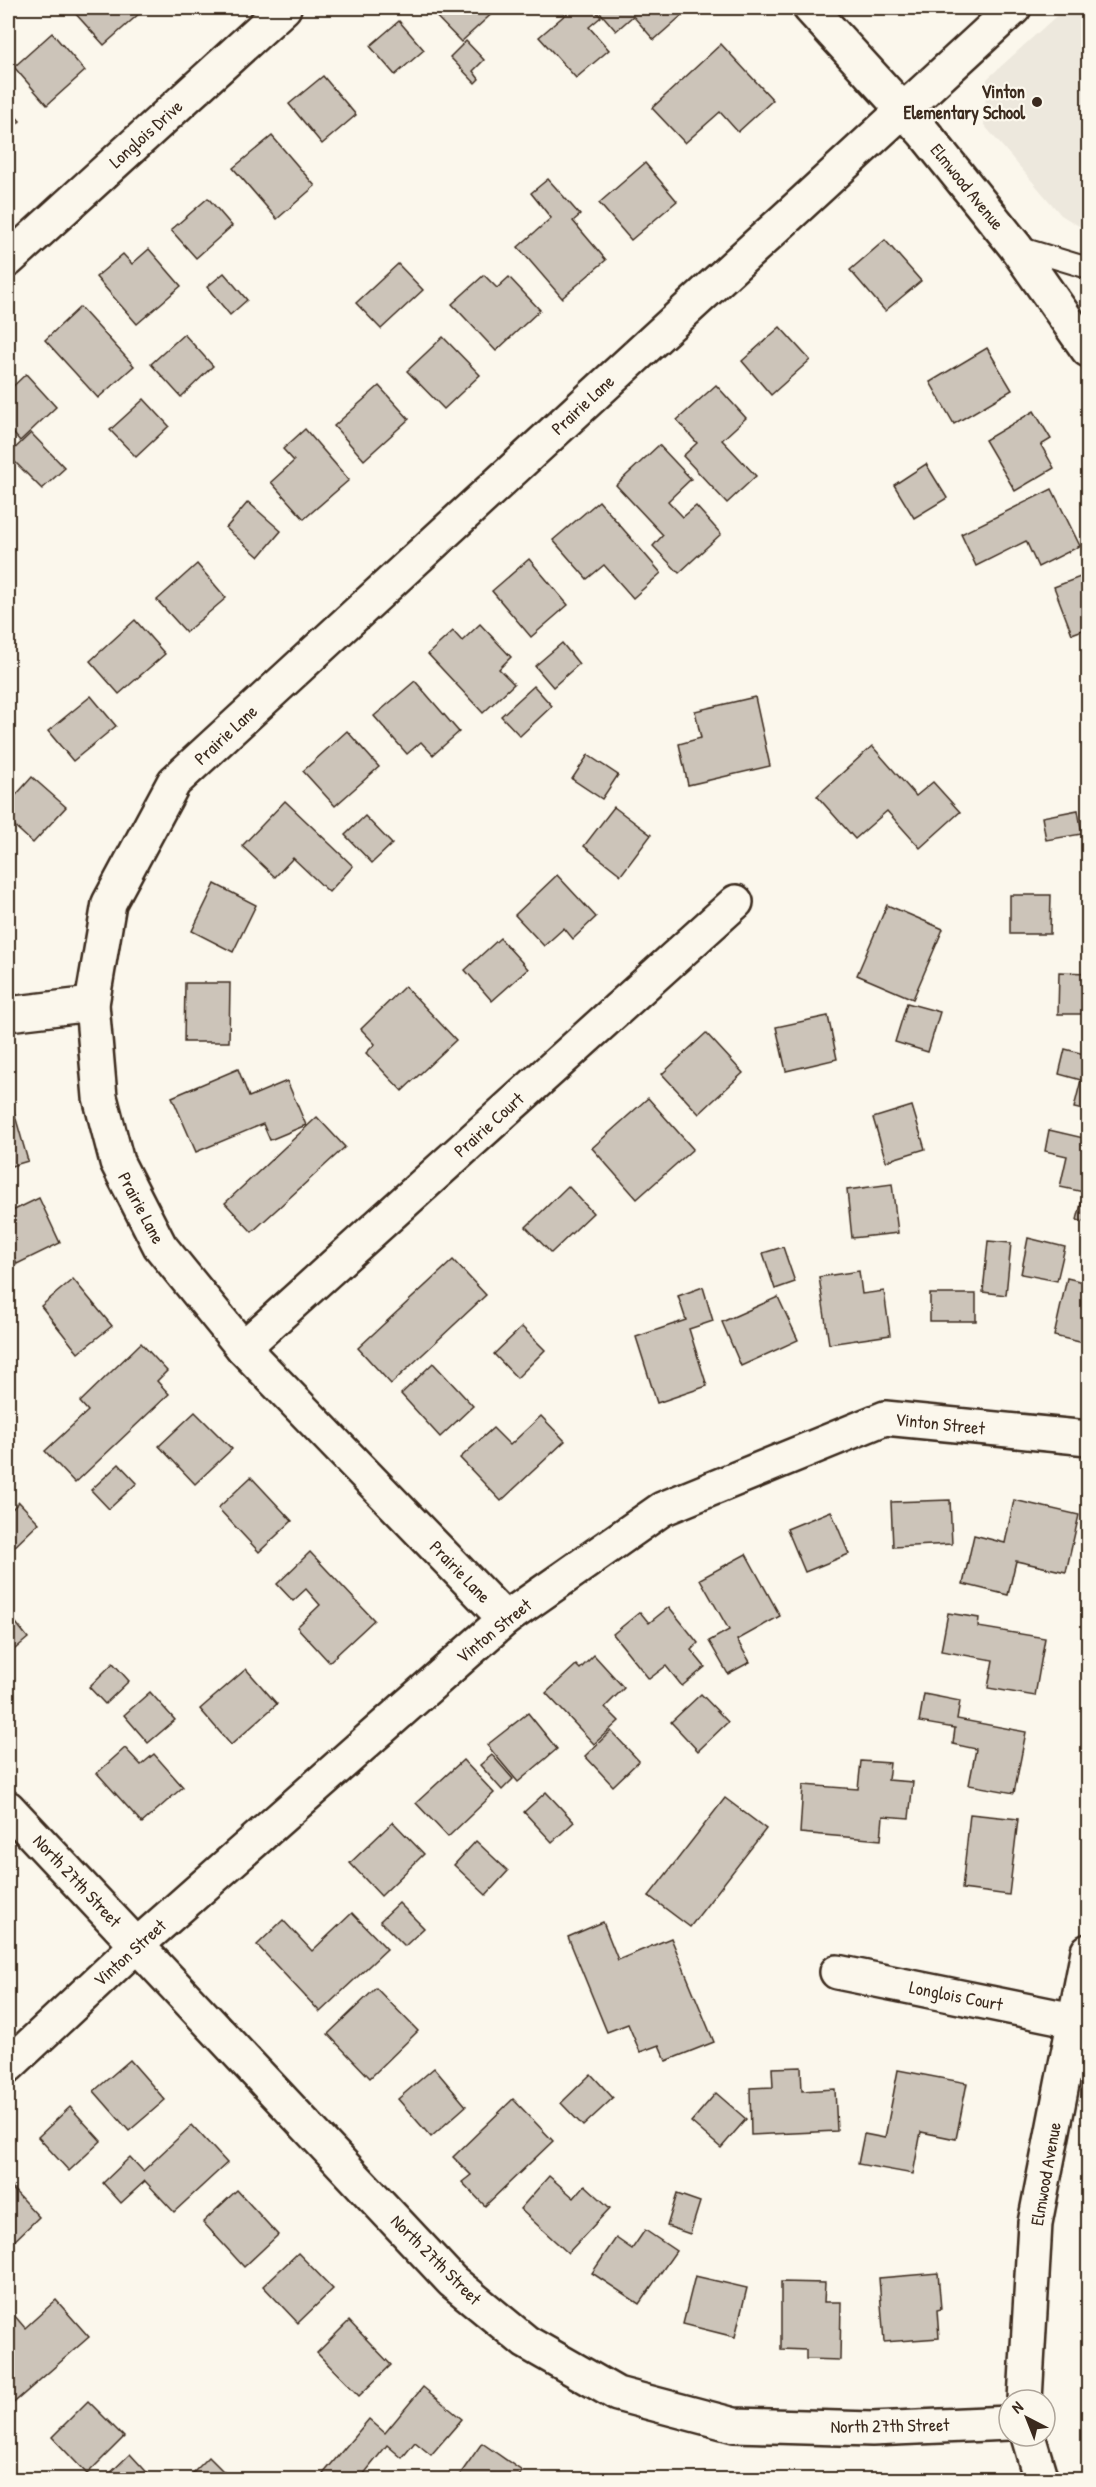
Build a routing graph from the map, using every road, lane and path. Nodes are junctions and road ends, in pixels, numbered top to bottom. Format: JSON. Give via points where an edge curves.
{"nodes":[{"id":1,"x":284,"y":8,"type":"edge"},
{"id":2,"x":810,"y":8,"type":"edge"},
{"id":3,"x":1014,"y":8,"type":"edge"},
{"id":4,"x":904,"y":108,"type":"junction"},
{"id":5,"x":1015,"y":246,"type":"junction"},
{"id":6,"x":8,"y":260,"type":"edge"},
{"id":7,"x":1089,"y":268,"type":"edge"},
{"id":8,"x":1089,"y":350,"type":"edge"},
{"id":9,"x":736,"y":902,"type":"dead end"},
{"id":10,"x":92,"y":1004,"type":"junction"},
{"id":11,"x":8,"y":1014,"type":"edge"},
{"id":12,"x":243,"y":1348,"type":"junction"},
{"id":13,"x":1089,"y":1438,"type":"edge"},
{"id":14,"x":505,"y":1619,"type":"junction"},
{"id":15,"x":8,"y":1808,"type":"edge"},
{"id":16,"x":137,"y":1945,"type":"junction"},
{"id":17,"x":1089,"y":1951,"type":"edge"},
{"id":18,"x":837,"y":1972,"type":"dead end"},
{"id":19,"x":1082,"y":2022,"type":"edge"},
{"id":20,"x":8,"y":2066,"type":"edge"},
{"id":21,"x":1026,"y":2388,"type":"edge"},
{"id":22,"x":997,"y":2424,"type":"edge"},
{"id":23,"x":1032,"y":2448,"type":"edge"},
{"id":24,"x":1041,"y":2480,"type":"edge"}],
"edges":[{"from":1,"to":6,"type":"street","name":"Longlois Drive"},
{"from":2,"to":4,"type":"street","name":"Elmwood Avenue"},
{"from":3,"to":4,"type":"street","name":"Prairie Lane"},
{"from":4,"to":5,"type":"street","name":"Elmwood Avenue"},
{"from":4,"to":10,"type":"street","name":"Prairie Lane","via":[[174,782],[109,903]]},
{"from":5,"to":7,"type":"lane"},
{"from":5,"to":8,"type":"street","name":"Elmwood Avenue"},
{"from":9,"to":12,"type":"street","name":"Prairie Court"},
{"from":10,"to":11,"type":"street"},
{"from":10,"to":12,"type":"street","name":"Prairie Lane","via":[[100,1097],[117,1162],[160,1246]]},
{"from":12,"to":14,"type":"street","name":"Prairie Lane"},
{"from":13,"to":14,"type":"street","name":"Vinton Street","via":[[885,1418],[662,1509]]},
{"from":14,"to":16,"type":"street","name":"Vinton Street"},
{"from":15,"to":16,"type":"street","name":"North 27th Street"},
{"from":16,"to":20,"type":"street","name":"Vinton Street"},
{"from":16,"to":22,"type":"street","name":"North 27th Street","via":[[452,2281],[526,2342],[617,2394],[734,2425],[872,2429]]},
{"from":17,"to":19,"type":"street","name":"Elmwood Avenue"},
{"from":18,"to":19,"type":"street","name":"Longlois Court"},
{"from":19,"to":21,"type":"street","name":"Elmwood Avenue","via":[[1035,2223]]},
{"from":23,"to":24,"type":"street"}]}
